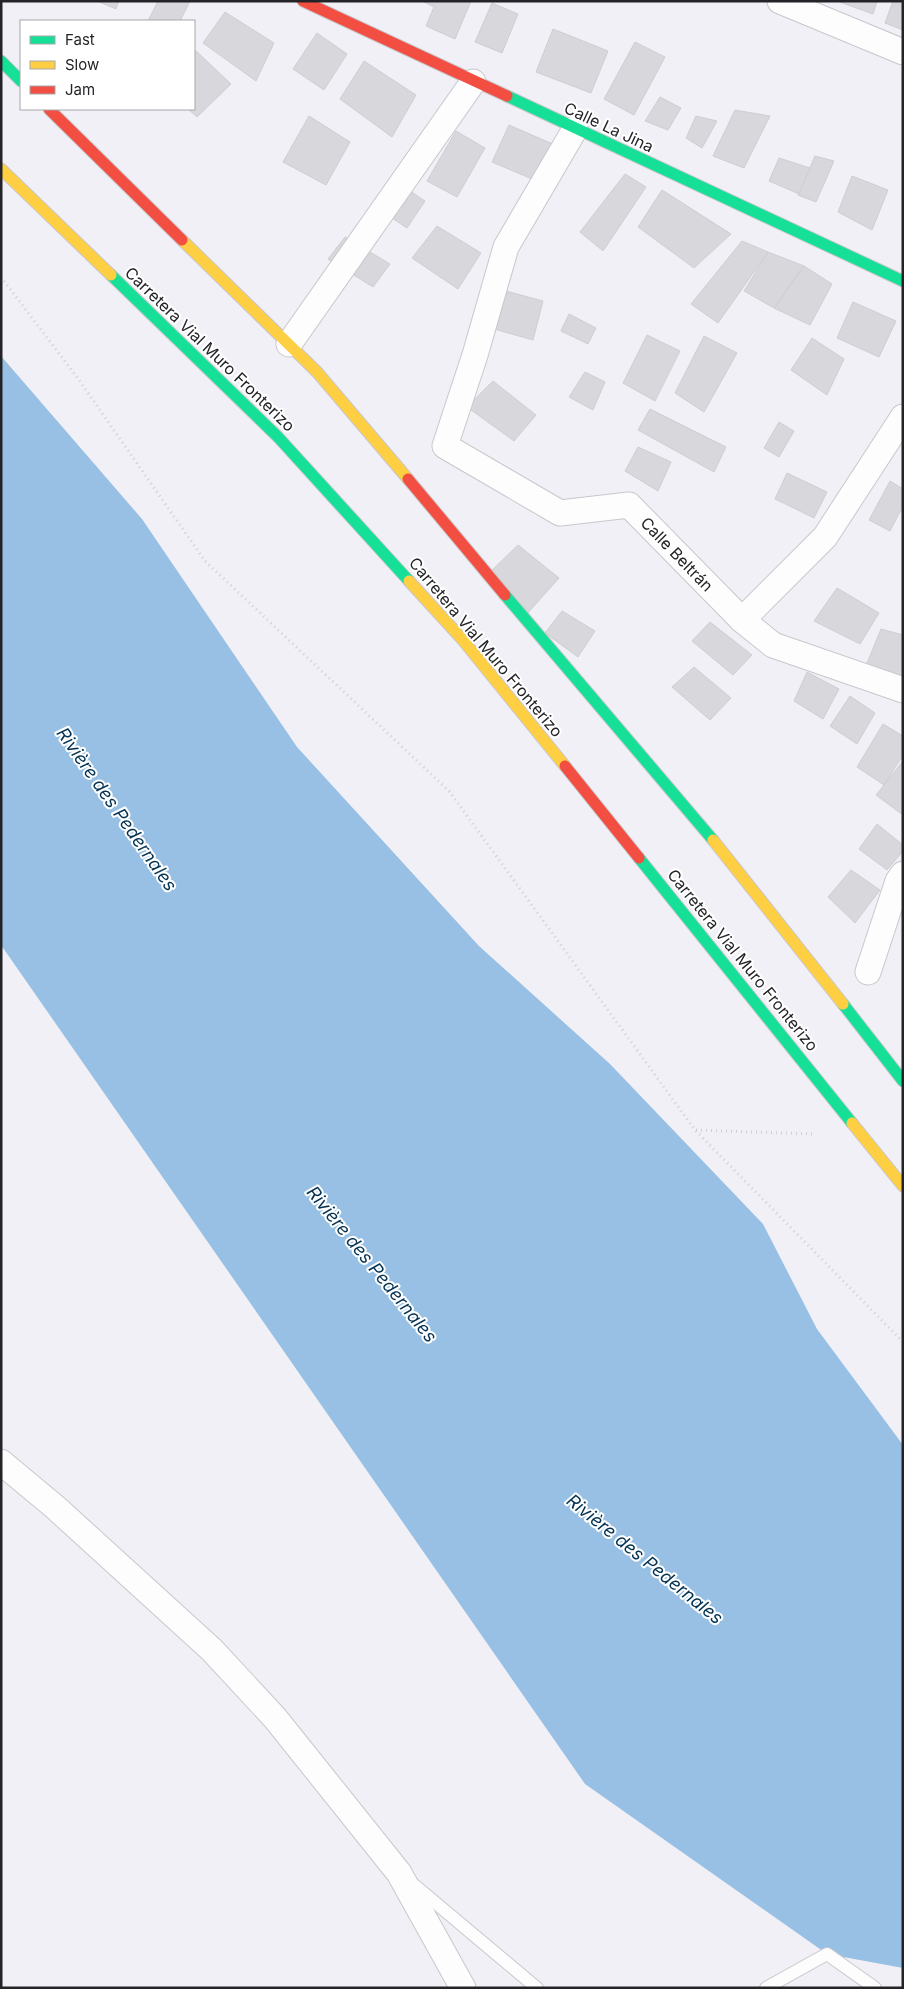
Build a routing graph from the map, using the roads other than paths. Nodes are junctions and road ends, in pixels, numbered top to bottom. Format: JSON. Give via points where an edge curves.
{"nodes":[{"id":1,"x":303,"y":1,"type":"edge"},
{"id":2,"x":780,"y":1,"type":"edge"},
{"id":3,"x":903,"y":52,"type":"edge"},
{"id":4,"x":1,"y":61,"type":"edge"},
{"id":5,"x":20,"y":80,"type":"edge"},
{"id":6,"x":473,"y":82,"type":"junction"},
{"id":7,"x":50,"y":110,"type":"edge"},
{"id":8,"x":575,"y":129,"type":"junction"},
{"id":9,"x":1,"y":169,"type":"edge"},
{"id":10,"x":903,"y":281,"type":"edge"},
{"id":11,"x":288,"y":344,"type":"junction"},
{"id":12,"x":903,"y":417,"type":"edge"},
{"id":13,"x":742,"y":620,"type":"junction"},
{"id":14,"x":903,"y":690,"type":"edge"},
{"id":15,"x":903,"y":874,"type":"edge"},
{"id":16,"x":868,"y":972,"type":"dead end"},
{"id":17,"x":903,"y":1081,"type":"edge"},
{"id":18,"x":903,"y":1186,"type":"edge"},
{"id":19,"x":1,"y":1462,"type":"edge"},
{"id":20,"x":399,"y":1873,"type":"junction"},
{"id":21,"x":463,"y":1988,"type":"edge"},
{"id":22,"x":536,"y":1988,"type":"edge"},
{"id":23,"x":766,"y":1988,"type":"edge"},
{"id":24,"x":875,"y":1988,"type":"edge"}],
"edges":[{"from":1,"to":6,"type":"street","name":"Calle La Jina"},
{"from":2,"to":3,"type":"street"},
{"from":4,"to":5,"type":"street"},
{"from":6,"to":8,"type":"street","name":"Calle La Jina"},
{"from":6,"to":11,"type":"street"},
{"from":7,"to":11,"type":"street"},
{"from":8,"to":10,"type":"street","name":"Calle La Jina"},
{"from":8,"to":13,"type":"street","name":"Calle Beltrán","via":[[506,247],[446,446],[560,513],[629,505]]},
{"from":9,"to":18,"type":"street","name":"Carretera Vial Muro Fronterizo","via":[[278,437],[462,639]]},
{"from":11,"to":17,"type":"street","via":[[317,372],[747,880]]},
{"from":12,"to":13,"type":"street","via":[[824,537]]},
{"from":13,"to":14,"type":"street","name":"Calle Beltrán","via":[[773,645]]},
{"from":15,"to":16,"type":"street"},
{"from":19,"to":20,"type":"street","via":[[212,1650],[275,1718]]},
{"from":20,"to":21,"type":"street"},
{"from":20,"to":22,"type":"lane"},
{"from":23,"to":24,"type":"lane","via":[[828,1954]]}]}
